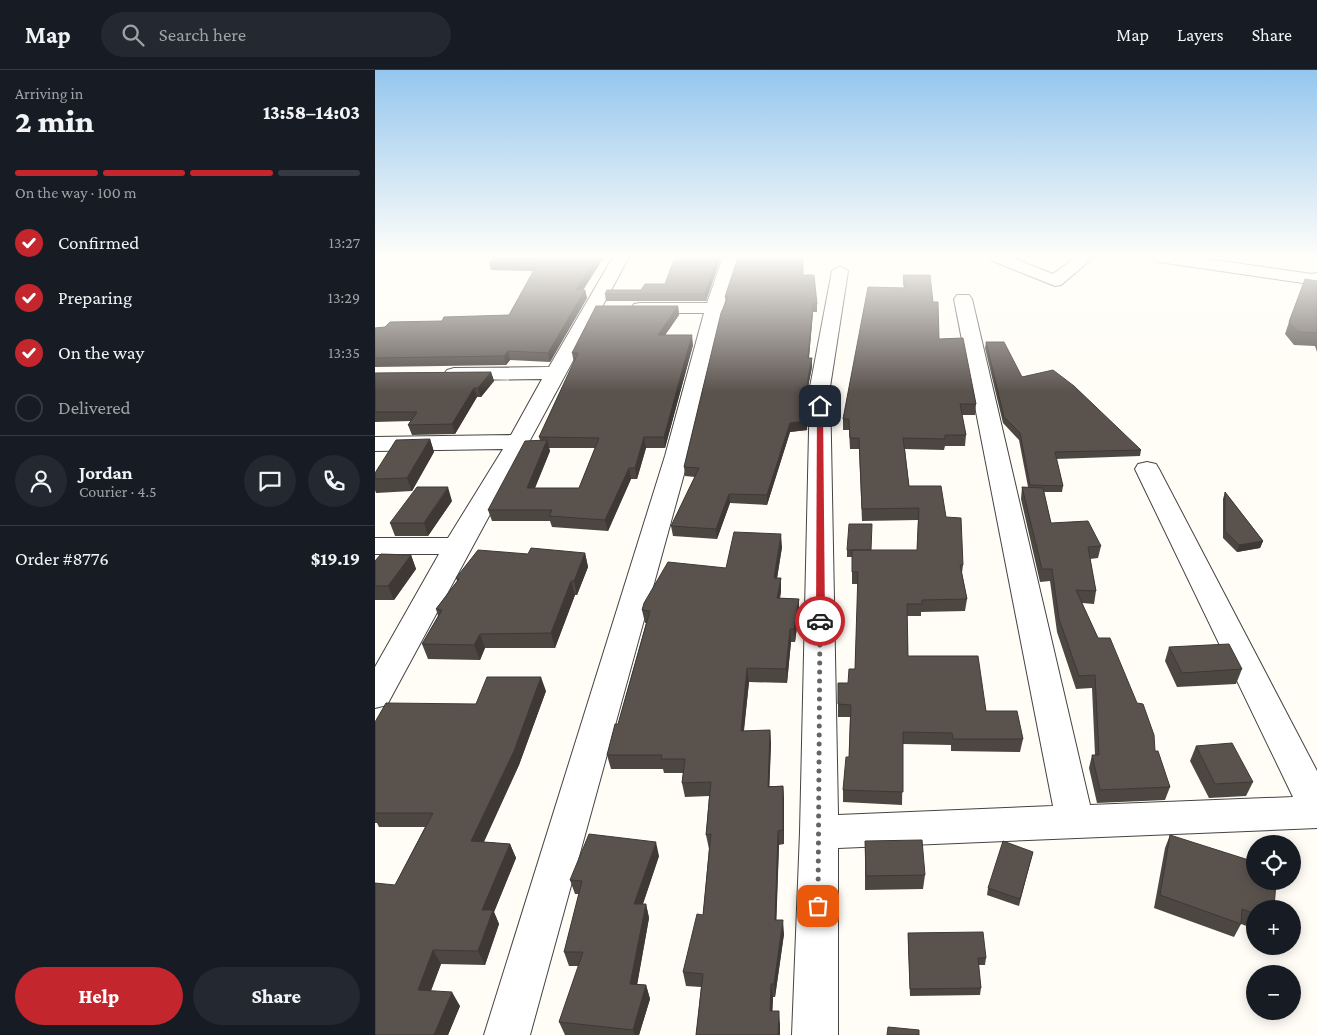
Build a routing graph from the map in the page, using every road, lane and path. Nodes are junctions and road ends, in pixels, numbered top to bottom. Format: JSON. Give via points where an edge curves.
{"nodes":[{"id":1,"x":609,"y":302,"type":"edge"},
{"id":2,"x":716,"y":302,"type":"edge"},
{"id":3,"x":834,"y":302,"type":"edge"},
{"id":4,"x":964,"y":302,"type":"edge"},
{"id":5,"x":607,"y":308,"type":"junction"},
{"id":6,"x":714,"y":308,"type":"junction"},
{"id":7,"x":555,"y":373,"type":"junction"},
{"id":8,"x":434,"y":374,"type":"edge"},
{"id":9,"x":519,"y":442,"type":"junction"},
{"id":10,"x":375,"y":444,"type":"edge"},
{"id":11,"x":1147,"y":469,"type":"dead end"},
{"id":12,"x":375,"y":546,"type":"edge"},
{"id":13,"x":457,"y":546,"type":"junction"},
{"id":14,"x":378,"y":685,"type":"edge"},
{"id":15,"x":1317,"y":808,"type":"edge"},
{"id":16,"x":1317,"y":812,"type":"edge"},
{"id":17,"x":1075,"y":821,"type":"junction"},
{"id":18,"x":819,"y":832,"type":"junction"},
{"id":19,"x":507,"y":1035,"type":"edge"},
{"id":20,"x":815,"y":1035,"type":"edge"}],
"edges":[{"from":1,"to":5,"type":"street"},
{"from":2,"to":6,"type":"street"},
{"from":3,"to":18,"type":"street","via":[[820,387]]},
{"from":4,"to":17,"type":"street"},
{"from":5,"to":6,"type":"street"},
{"from":5,"to":7,"type":"street"},
{"from":6,"to":19,"type":"street","via":[[677,456]]},
{"from":7,"to":8,"type":"street"},
{"from":7,"to":9,"type":"street"},
{"from":9,"to":10,"type":"street"},
{"from":9,"to":13,"type":"street"},
{"from":11,"to":15,"type":"street"},
{"from":12,"to":13,"type":"street"},
{"from":13,"to":14,"type":"street"},
{"from":16,"to":17,"type":"street"},
{"from":17,"to":18,"type":"street"},
{"from":18,"to":20,"type":"street"}]}
